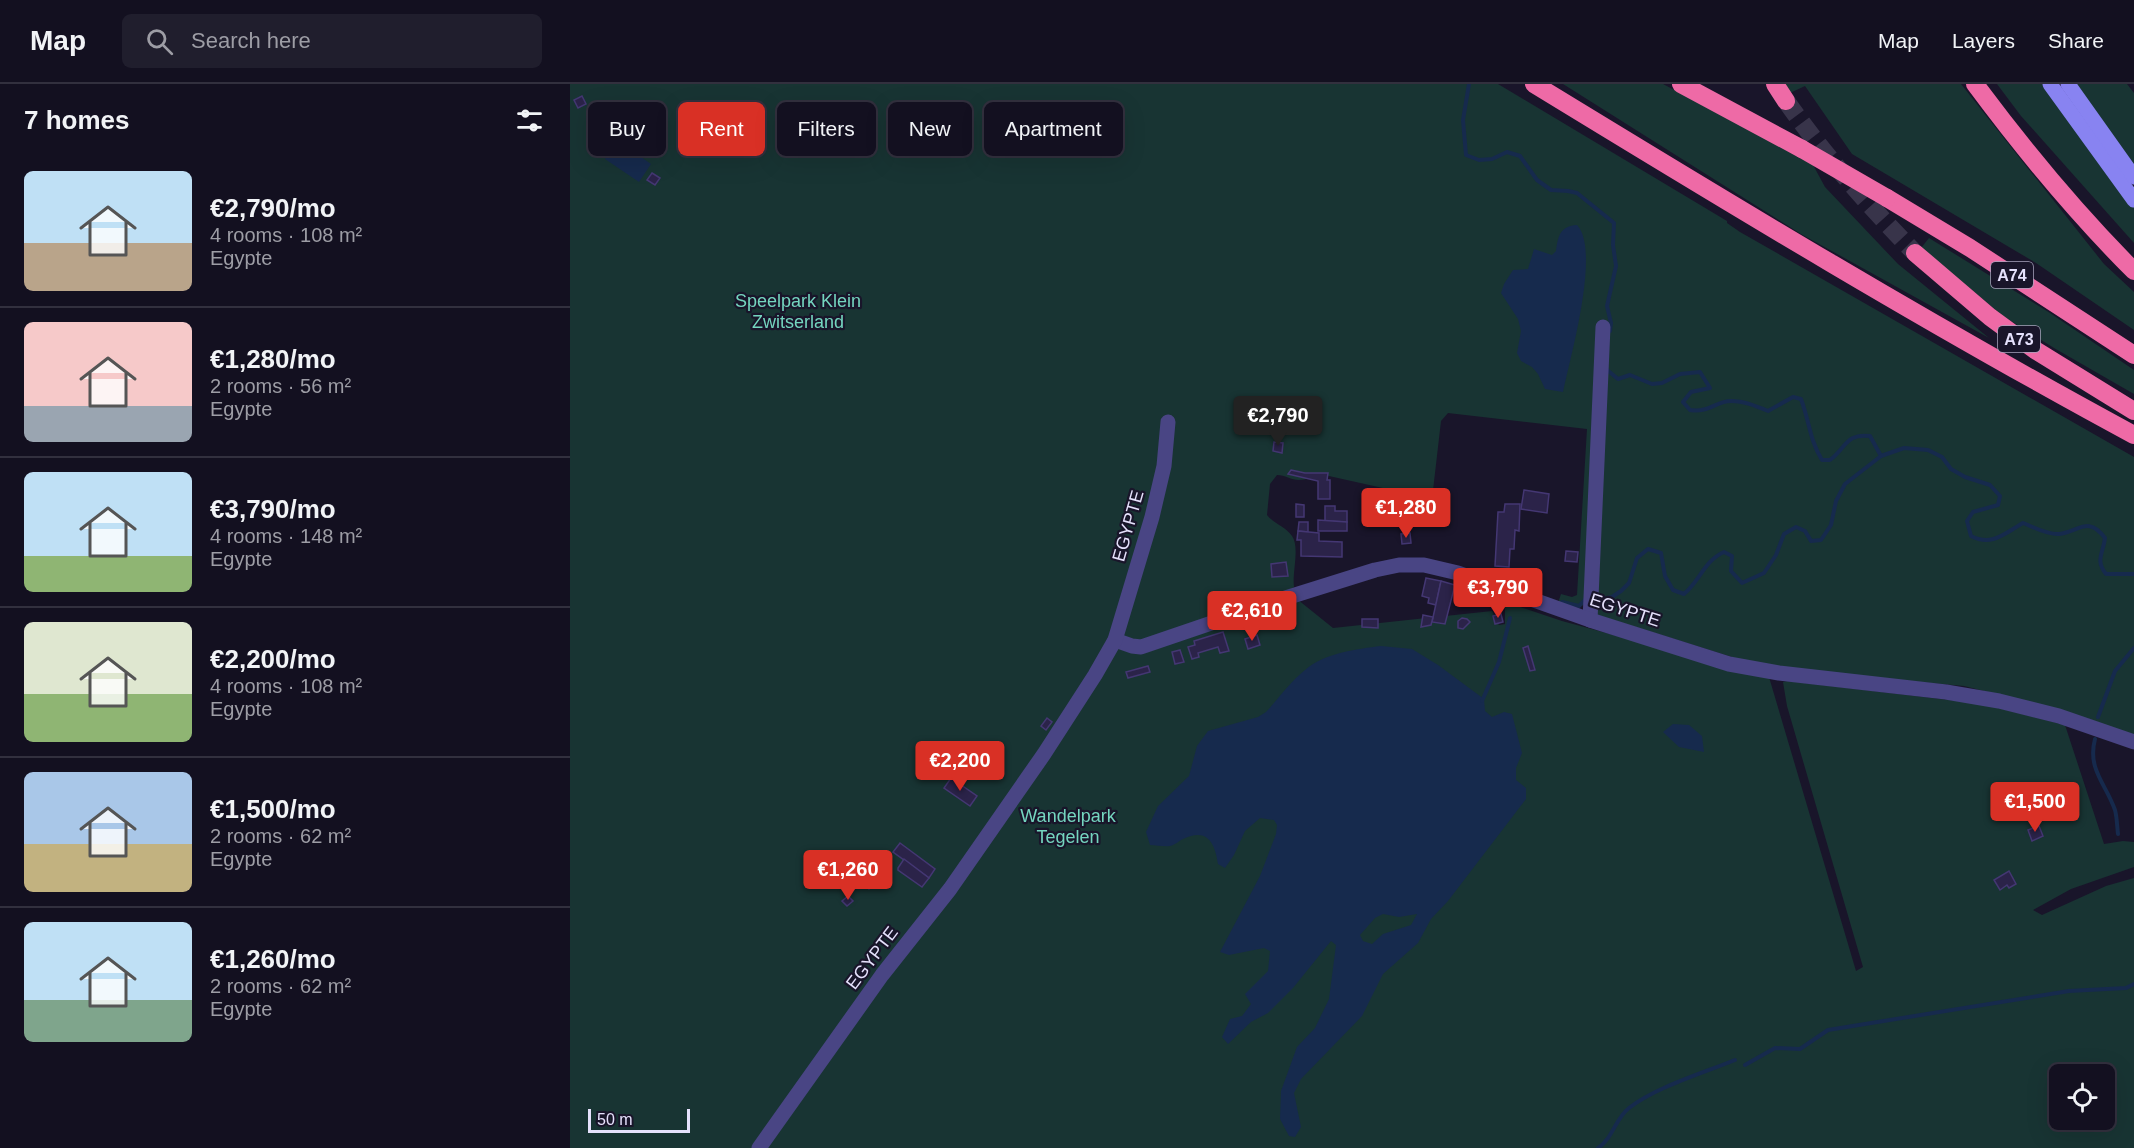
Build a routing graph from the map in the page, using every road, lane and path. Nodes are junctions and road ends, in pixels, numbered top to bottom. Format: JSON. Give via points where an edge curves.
{"nodes":[{"id":1,"x":1534,"y":84,"type":"edge"},
{"id":2,"x":1681,"y":84,"type":"edge"},
{"id":3,"x":1775,"y":84,"type":"edge"},
{"id":4,"x":1975,"y":84,"type":"edge"},
{"id":5,"x":2050,"y":84,"type":"edge"},
{"id":6,"x":2068,"y":84,"type":"edge"},
{"id":7,"x":1786,"y":101,"type":"tunnel mouth"},
{"id":8,"x":2134,"y":177,"type":"edge"},
{"id":9,"x":2134,"y":200,"type":"edge"},
{"id":10,"x":1915,"y":253,"type":"tunnel mouth"},
{"id":11,"x":2134,"y":271,"type":"edge"},
{"id":12,"x":1603,"y":327,"type":"dead end"},
{"id":13,"x":2134,"y":355,"type":"edge"},
{"id":14,"x":2134,"y":411,"type":"edge"},
{"id":15,"x":1168,"y":422,"type":"dead end"},
{"id":16,"x":2134,"y":435,"type":"edge"},
{"id":17,"x":1590,"y":620,"type":"junction"},
{"id":18,"x":1114,"y":640,"type":"junction"},
{"id":19,"x":2134,"y":742,"type":"edge"},
{"id":20,"x":759,"y":1148,"type":"edge"}],
"edges":[{"from":1,"to":16,"type":"highway","via":[[1783,236]]},
{"from":2,"to":13,"type":"highway","number":"A74","bridge":true,"via":[[1887,198]]},
{"from":3,"to":7,"type":"highway"},
{"from":4,"to":11,"type":"highway","via":[[2058,189]]},
{"from":5,"to":9,"type":"main road"},
{"from":6,"to":8,"type":"main road"},
{"from":10,"to":14,"type":"highway","number":"A73","via":[[2035,350]]},
{"from":12,"to":17,"type":"street"},
{"from":15,"to":18,"type":"street","name":"EGYPTE","via":[[1164,466],[1154,507]]},
{"from":17,"to":18,"type":"street","name":"EGYPTE","via":[[1458,573],[1424,565],[1399,565],[1141,647]]},
{"from":17,"to":19,"type":"street","name":"EGYPTE","via":[[1729,664],[1999,701],[2059,716]]},
{"from":18,"to":20,"type":"street","name":"EGYPTE","via":[[1044,754],[950,889],[882,975]]}]}
